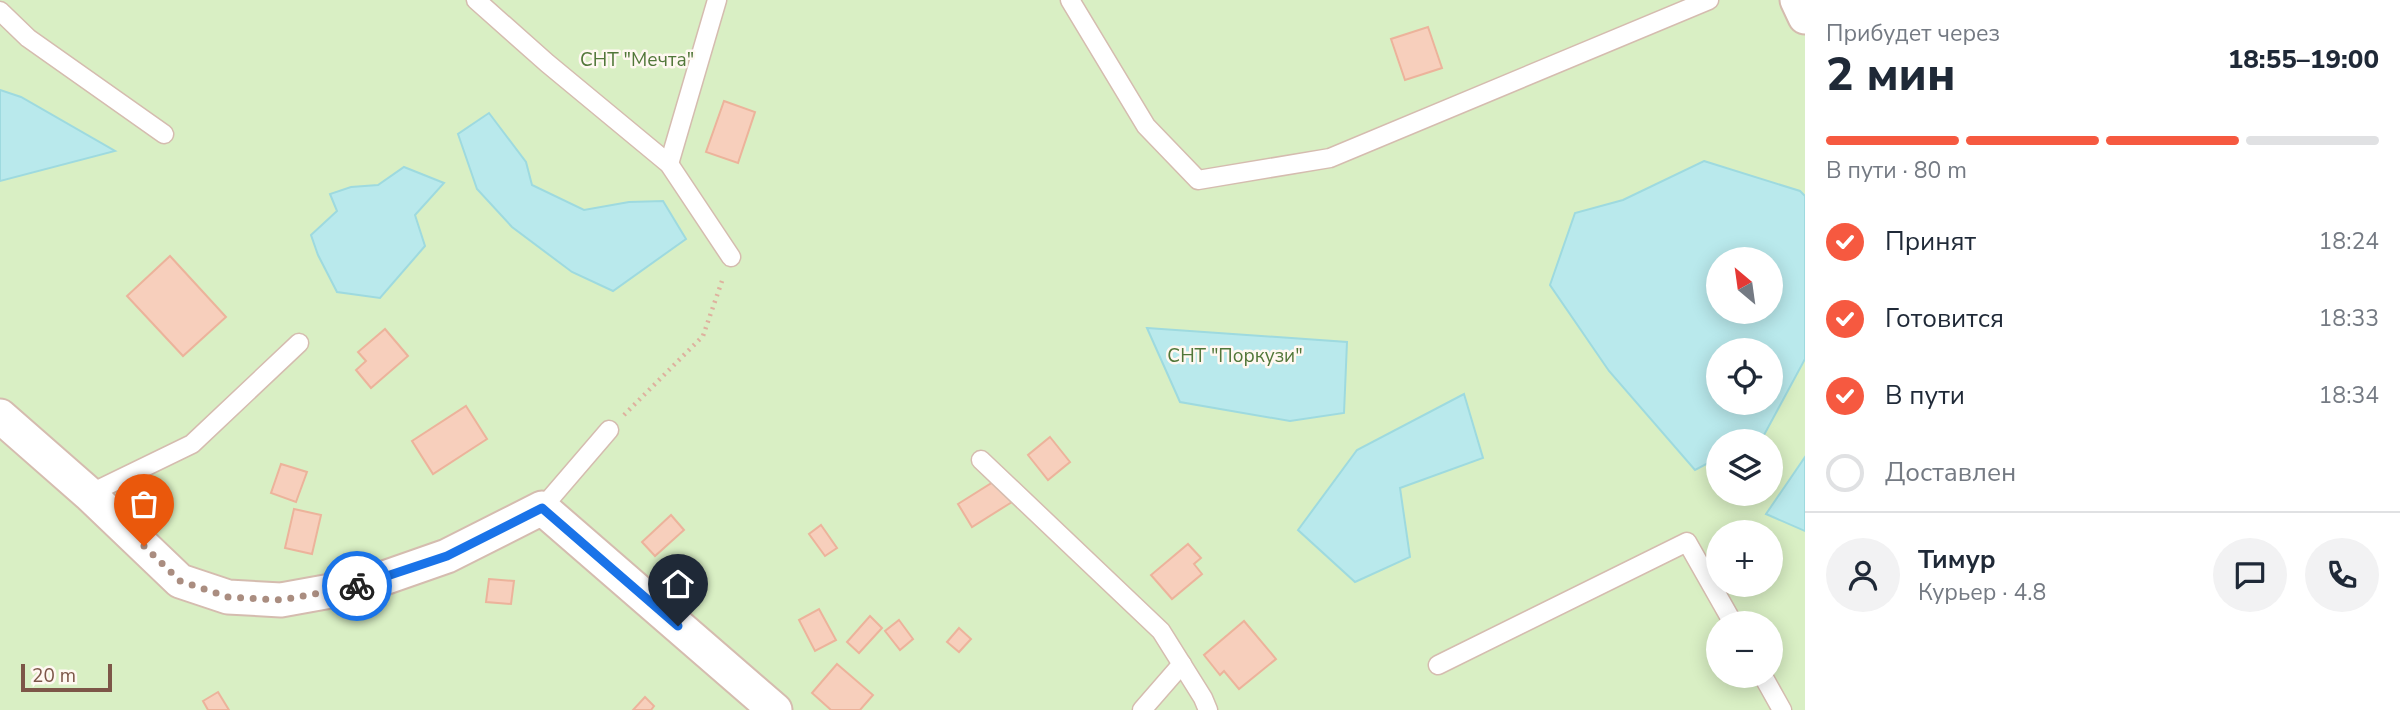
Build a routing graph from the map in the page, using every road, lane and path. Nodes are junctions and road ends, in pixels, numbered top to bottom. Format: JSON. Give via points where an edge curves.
{"nodes":[{"id":1,"x":476,"y":0,"type":"edge"},
{"id":2,"x":717,"y":0,"type":"edge"},
{"id":3,"x":1070,"y":0,"type":"edge"},
{"id":4,"x":1709,"y":0,"type":"edge"},
{"id":5,"x":1797,"y":0,"type":"edge"},
{"id":6,"x":0,"y":11,"type":"edge"},
{"id":7,"x":1805,"y":17,"type":"edge"},
{"id":8,"x":164,"y":134,"type":"dead end"},
{"id":9,"x":669,"y":164,"type":"junction"},
{"id":10,"x":731,"y":257,"type":"joint"},
{"id":11,"x":299,"y":343,"type":"dead end"},
{"id":12,"x":0,"y":415,"type":"edge"},
{"id":13,"x":609,"y":430,"type":"joint"},
{"id":14,"x":981,"y":460,"type":"dead end"},
{"id":15,"x":89,"y":495,"type":"junction"},
{"id":16,"x":542,"y":508,"type":"junction"},
{"id":17,"x":1726,"y":611,"type":"edge"},
{"id":18,"x":1182,"y":664,"type":"junction"},
{"id":19,"x":1438,"y":665,"type":"dead end"},
{"id":20,"x":1770,"y":688,"type":"edge"},
{"id":21,"x":775,"y":710,"type":"edge"},
{"id":22,"x":1142,"y":710,"type":"edge"},
{"id":23,"x":1208,"y":710,"type":"edge"},
{"id":24,"x":1782,"y":710,"type":"edge"}],
"edges":[{"from":1,"to":9,"type":"lane"},
{"from":2,"to":9,"type":"lane"},
{"from":3,"to":4,"type":"lane","via":[[1146,126],[1198,180],[1330,158]]},
{"from":5,"to":7,"type":"street"},
{"from":6,"to":8,"type":"lane","via":[[28,38]]},
{"from":9,"to":10,"type":"lane"},
{"from":10,"to":13,"type":"path","via":[[703,336]]},
{"from":11,"to":15,"type":"lane","via":[[192,444]]},
{"from":12,"to":15,"type":"street"},
{"from":13,"to":16,"type":"lane"},
{"from":14,"to":18,"type":"lane","via":[[1161,631]]},
{"from":15,"to":16,"type":"street","via":[[180,581],[228,597],[281,600],[364,585],[447,556]]},
{"from":16,"to":21,"type":"street"},
{"from":17,"to":19,"type":"lane","via":[[1687,542]]},
{"from":18,"to":22,"type":"lane"},
{"from":18,"to":23,"type":"lane"},
{"from":20,"to":24,"type":"lane"}]}
